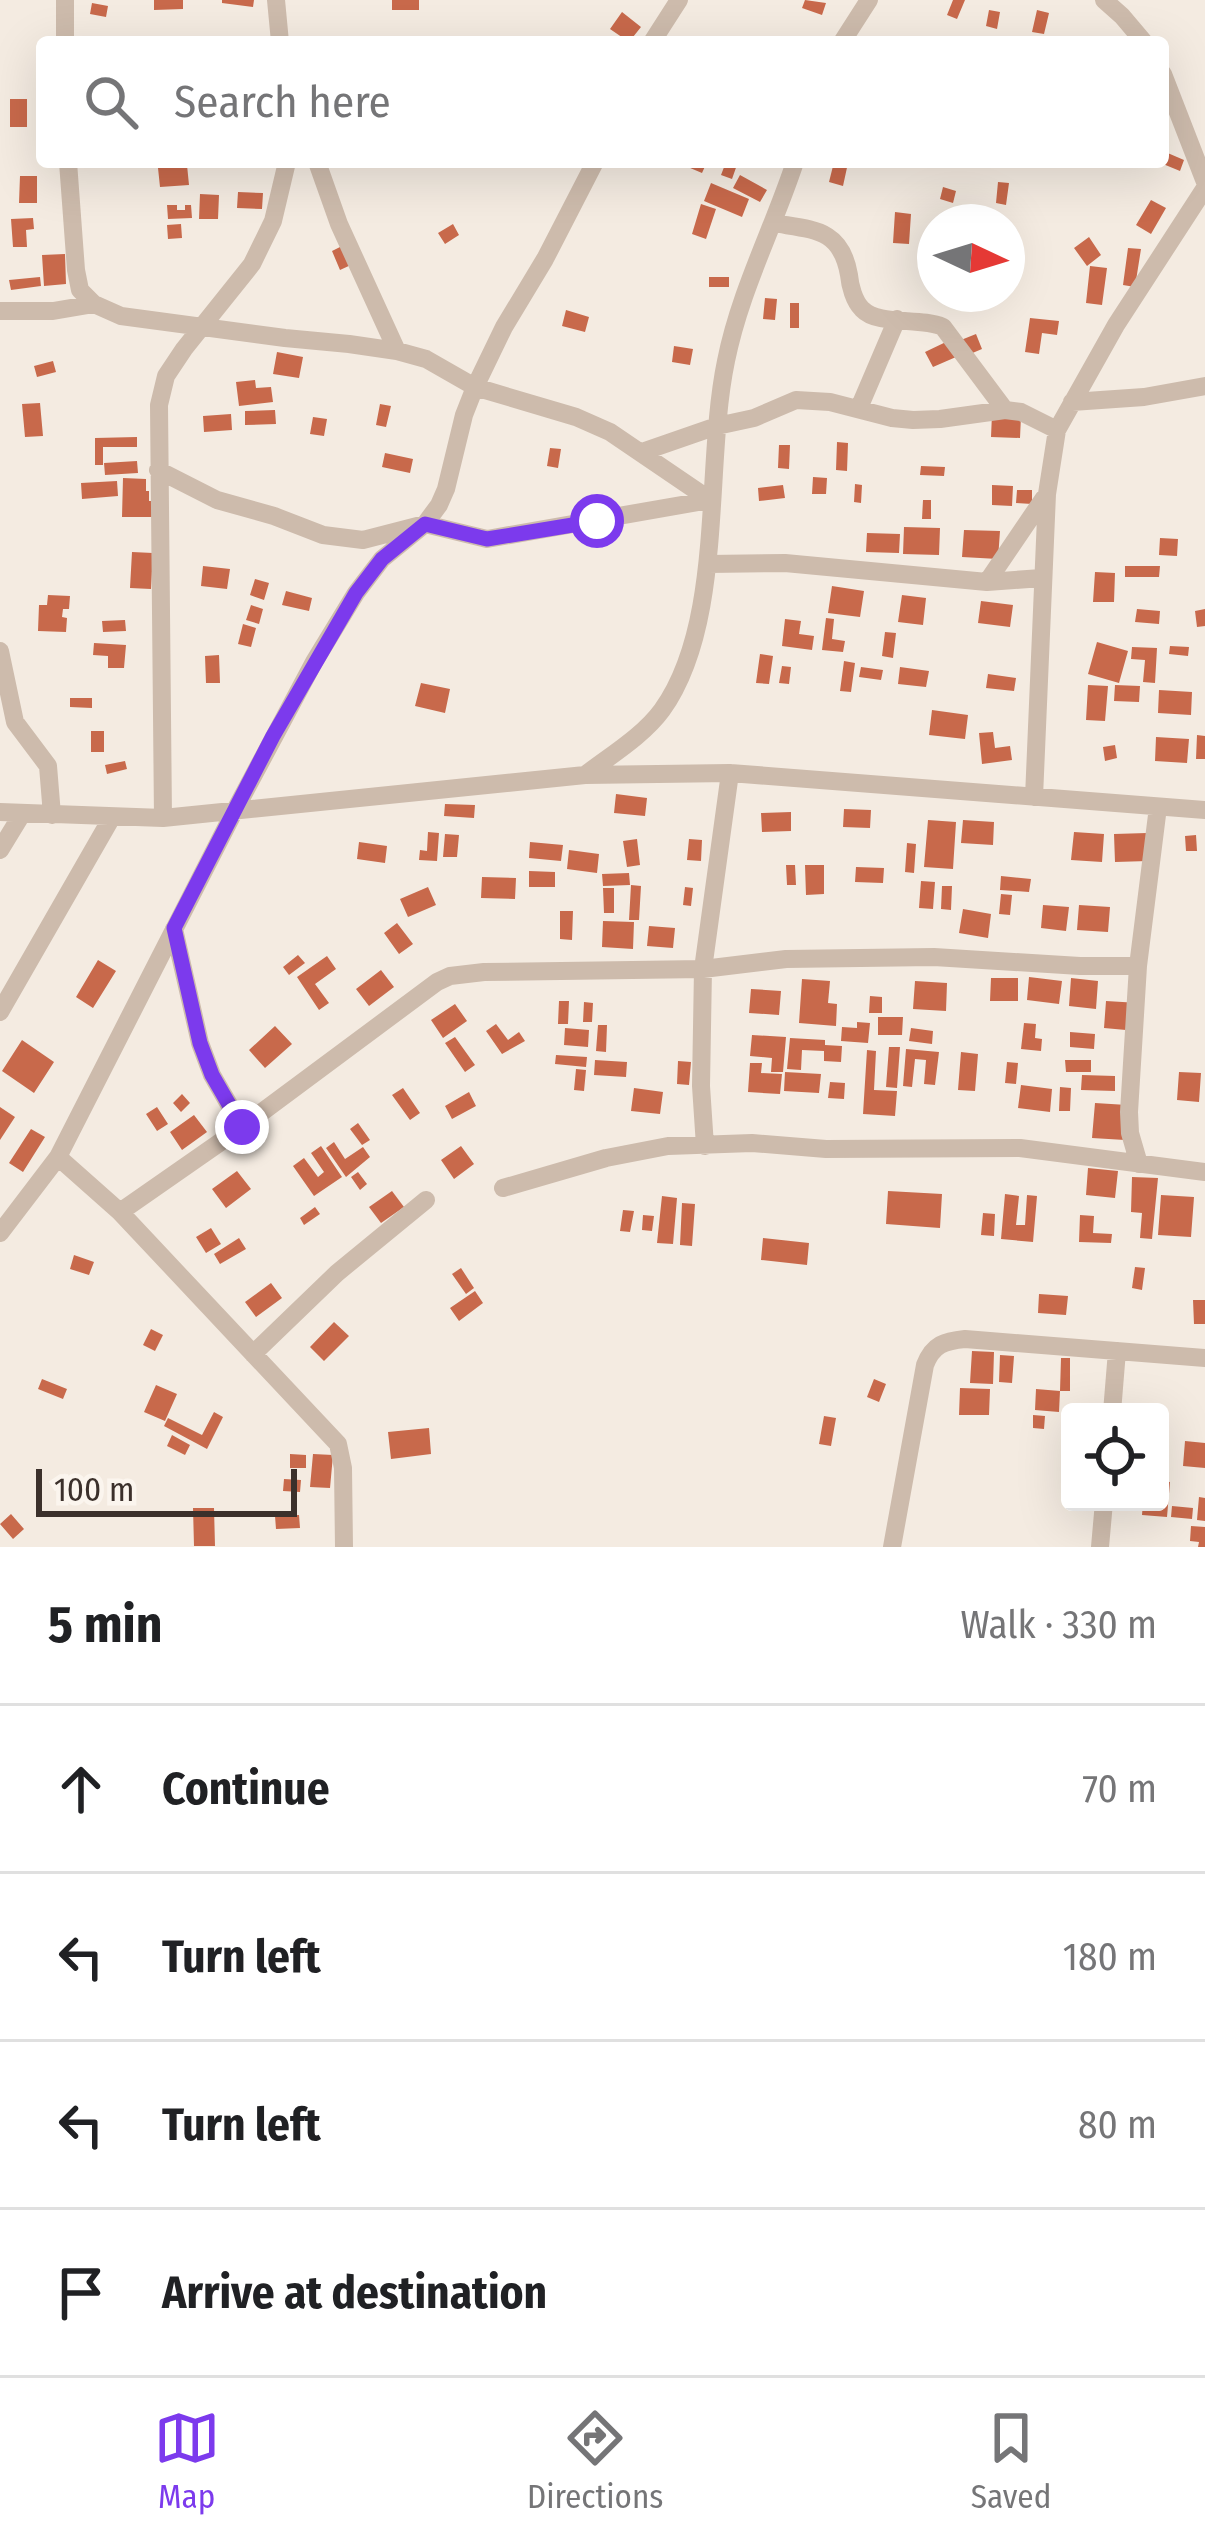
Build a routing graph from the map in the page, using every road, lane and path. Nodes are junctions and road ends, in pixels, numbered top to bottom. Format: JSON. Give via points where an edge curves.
{"nodes":[{"id":1,"x":65,"y":0,"type":"edge"},
{"id":2,"x":276,"y":0,"type":"edge"},
{"id":3,"x":679,"y":0,"type":"edge"},
{"id":4,"x":868,"y":0,"type":"edge"},
{"id":5,"x":1104,"y":0,"type":"edge"},
{"id":6,"x":65,"y":36,"type":"edge"},
{"id":7,"x":279,"y":36,"type":"edge"},
{"id":8,"x":656,"y":36,"type":"edge"},
{"id":9,"x":846,"y":36,"type":"edge"},
{"id":10,"x":1139,"y":36,"type":"edge"},
{"id":11,"x":1169,"y":90,"type":"edge"},
{"id":12,"x":68,"y":168,"type":"edge"},
{"id":13,"x":285,"y":168,"type":"edge"},
{"id":14,"x":319,"y":168,"type":"edge"},
{"id":15,"x":593,"y":168,"type":"edge"},
{"id":16,"x":793,"y":168,"type":"edge"},
{"id":17,"x":1205,"y":184,"type":"edge"},
{"id":18,"x":773,"y":223,"type":"junction"},
{"id":19,"x":94,"y":304,"type":"junction"},
{"id":20,"x":0,"y":311,"type":"edge"},
{"id":21,"x":897,"y":319,"type":"junction"},
{"id":22,"x":202,"y":327,"type":"junction"},
{"id":23,"x":397,"y":351,"type":"junction"},
{"id":24,"x":1205,"y":386,"type":"edge"},
{"id":25,"x":475,"y":387,"type":"junction"},
{"id":26,"x":1072,"y":402,"type":"junction"},
{"id":27,"x":859,"y":408,"type":"junction"},
{"id":28,"x":1006,"y":410,"type":"junction"},
{"id":29,"x":717,"y":426,"type":"junction"},
{"id":30,"x":1057,"y":430,"type":"junction"},
{"id":31,"x":642,"y":452,"type":"junction"},
{"id":32,"x":158,"y":470,"type":"junction"},
{"id":33,"x":1047,"y":494,"type":"junction"},
{"id":34,"x":710,"y":500,"type":"junction"},
{"id":35,"x":425,"y":524,"type":"junction"},
{"id":36,"x":708,"y":564,"type":"junction"},
{"id":37,"x":1042,"y":578,"type":"junction"},
{"id":38,"x":987,"y":582,"type":"junction"},
{"id":39,"x":0,"y":651,"type":"edge"},
{"id":40,"x":730,"y":773,"type":"junction"},
{"id":41,"x":586,"y":775,"type":"junction"},
{"id":42,"x":1034,"y":797,"type":"junction"},
{"id":43,"x":1158,"y":807,"type":"junction"},
{"id":44,"x":1205,"y":810,"type":"edge"},
{"id":45,"x":0,"y":812,"type":"edge"},
{"id":46,"x":233,"y":812,"type":"junction"},
{"id":47,"x":22,"y":814,"type":"junction"},
{"id":48,"x":52,"y":815,"type":"junction"},
{"id":49,"x":112,"y":817,"type":"junction"},
{"id":50,"x":163,"y":818,"type":"junction"},
{"id":51,"x":0,"y":850,"type":"edge"},
{"id":52,"x":174,"y":928,"type":"junction"},
{"id":53,"x":1138,"y":966,"type":"junction"},
{"id":54,"x":703,"y":968,"type":"junction"},
{"id":55,"x":0,"y":1012,"type":"edge"},
{"id":56,"x":242,"y":1127,"type":"junction"},
{"id":57,"x":705,"y":1146,"type":"junction"},
{"id":58,"x":58,"y":1157,"type":"junction"},
{"id":59,"x":1138,"y":1164,"type":"junction"},
{"id":60,"x":1205,"y":1172,"type":"edge"},
{"id":61,"x":503,"y":1188,"type":"dead end"},
{"id":62,"x":426,"y":1200,"type":"dead end"},
{"id":63,"x":120,"y":1212,"type":"junction"},
{"id":64,"x":0,"y":1233,"type":"edge"},
{"id":65,"x":1117,"y":1351,"type":"junction"},
{"id":66,"x":253,"y":1354,"type":"junction"},
{"id":67,"x":1205,"y":1358,"type":"edge"},
{"id":68,"x":1113,"y":1403,"type":"edge"},
{"id":69,"x":1103,"y":1511,"type":"edge"},
{"id":70,"x":344,"y":1547,"type":"edge"},
{"id":71,"x":892,"y":1547,"type":"edge"},
{"id":72,"x":1100,"y":1547,"type":"edge"}],
"edges":[{"from":1,"to":6,"type":"street"},
{"from":2,"to":7,"type":"street"},
{"from":3,"to":8,"type":"street"},
{"from":4,"to":9,"type":"street"},
{"from":5,"to":10,"type":"street"},
{"from":11,"to":17,"type":"street"},
{"from":12,"to":19,"type":"street","via":[[76,270]]},
{"from":13,"to":22,"type":"street","via":[[253,264]]},
{"from":14,"to":23,"type":"street"},
{"from":15,"to":25,"type":"street"},
{"from":16,"to":18,"type":"street"},
{"from":17,"to":26,"type":"street"},
{"from":18,"to":21,"type":"street","via":[[833,238],[864,312]]},
{"from":18,"to":29,"type":"street","via":[[737,312]]},
{"from":19,"to":20,"type":"street"},
{"from":19,"to":22,"type":"street","via":[[121,316]]},
{"from":21,"to":27,"type":"street"},
{"from":21,"to":28,"type":"street","via":[[943,327]]},
{"from":22,"to":23,"type":"street"},
{"from":22,"to":32,"type":"street","via":[[166,376]]},
{"from":23,"to":25,"type":"street"},
{"from":24,"to":26,"type":"street"},
{"from":25,"to":31,"type":"street","via":[[576,417]]},
{"from":25,"to":35,"type":"street","via":[[446,489]]},
{"from":26,"to":30,"type":"street"},
{"from":27,"to":28,"type":"street","via":[[913,420]]},
{"from":27,"to":29,"type":"street","via":[[796,400]]},
{"from":28,"to":30,"type":"street"},
{"from":29,"to":31,"type":"street"},
{"from":29,"to":34,"type":"street"},
{"from":30,"to":33,"type":"street"},
{"from":31,"to":34,"type":"street"},
{"from":32,"to":35,"type":"street","via":[[218,500],[338,538],[364,540]]},
{"from":32,"to":50,"type":"street"},
{"from":33,"to":37,"type":"street"},
{"from":33,"to":38,"type":"street"},
{"from":34,"to":35,"type":"street","via":[[487,539]]},
{"from":34,"to":36,"type":"street"},
{"from":35,"to":46,"type":"street","via":[[356,593]]},
{"from":36,"to":38,"type":"street"},
{"from":36,"to":41,"type":"street","via":[[678,682],[641,732]]},
{"from":37,"to":38,"type":"street"},
{"from":37,"to":42,"type":"street"},
{"from":39,"to":48,"type":"street","via":[[15,722],[48,766]]},
{"from":40,"to":41,"type":"street"},
{"from":40,"to":42,"type":"street"},
{"from":40,"to":54,"type":"street"},
{"from":41,"to":46,"type":"street"},
{"from":42,"to":43,"type":"street"},
{"from":43,"to":44,"type":"street"},
{"from":43,"to":53,"type":"street"},
{"from":45,"to":47,"type":"street"},
{"from":46,"to":50,"type":"street"},
{"from":46,"to":52,"type":"street"},
{"from":47,"to":48,"type":"street"},
{"from":47,"to":51,"type":"street"},
{"from":48,"to":49,"type":"street"},
{"from":49,"to":50,"type":"street"},
{"from":49,"to":55,"type":"street"},
{"from":52,"to":56,"type":"street","via":[[200,1043]]},
{"from":52,"to":58,"type":"street"},
{"from":53,"to":54,"type":"street","via":[[934,957],[786,958]]},
{"from":53,"to":59,"type":"street","via":[[1129,1112]]},
{"from":54,"to":56,"type":"street","via":[[450,976]]},
{"from":54,"to":57,"type":"street"},
{"from":56,"to":63,"type":"street"},
{"from":57,"to":59,"type":"street","via":[[1020,1148]]},
{"from":57,"to":61,"type":"street","via":[[606,1157]]},
{"from":58,"to":63,"type":"street"},
{"from":58,"to":64,"type":"street"},
{"from":59,"to":60,"type":"street"},
{"from":62,"to":66,"type":"street"},
{"from":63,"to":66,"type":"street"},
{"from":65,"to":67,"type":"street"},
{"from":65,"to":68,"type":"street"},
{"from":65,"to":71,"type":"street","via":[[965,1339],[936,1346],[925,1365]]},
{"from":66,"to":70,"type":"street","via":[[338,1444]]},
{"from":69,"to":72,"type":"street"}]}
